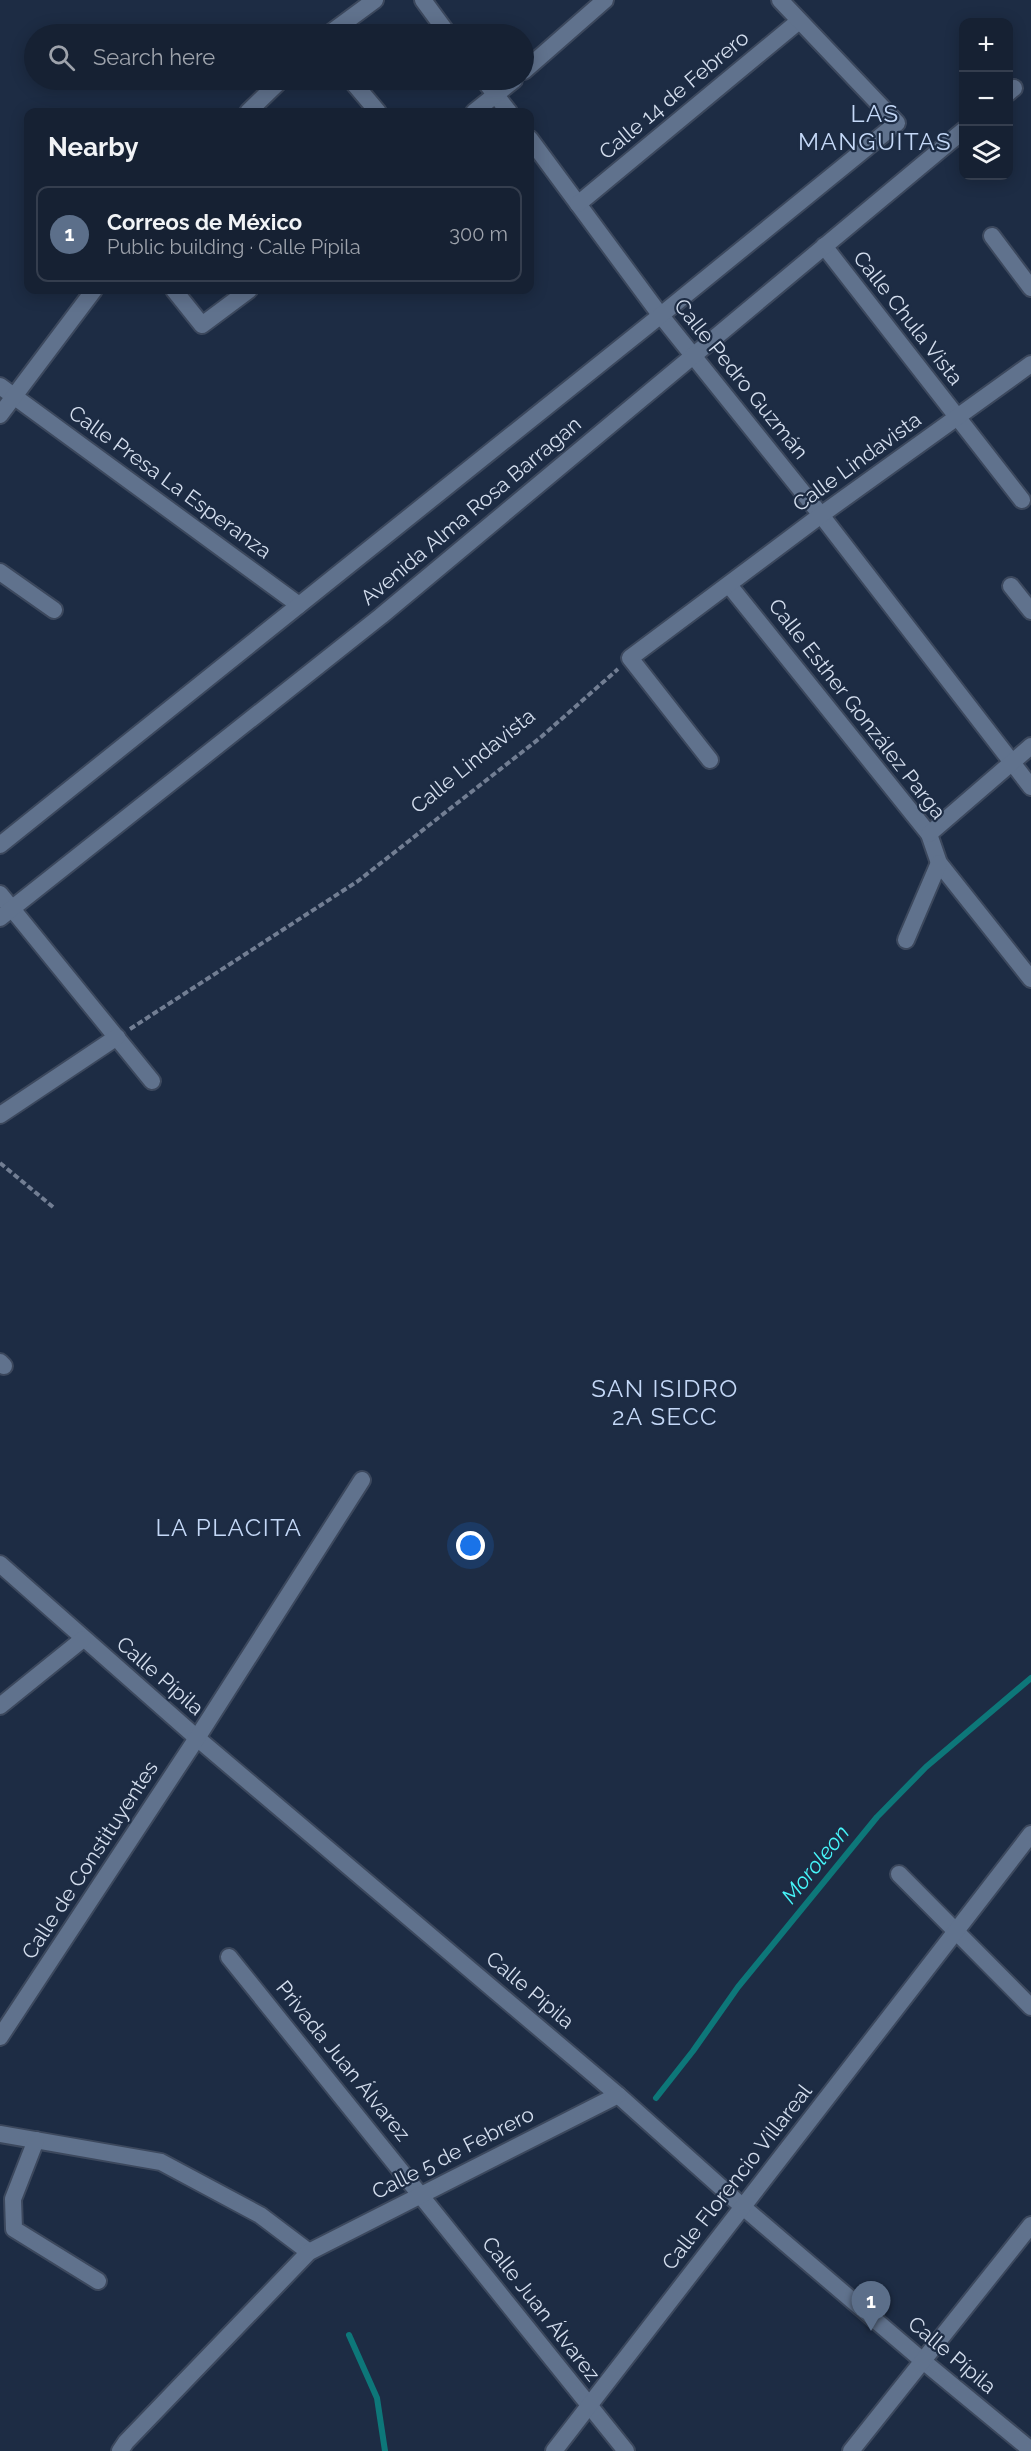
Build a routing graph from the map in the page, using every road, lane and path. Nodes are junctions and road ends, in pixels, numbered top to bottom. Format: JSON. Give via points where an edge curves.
{"nodes":[{"id":1,"x":375,"y":0,"type":"edge"},
{"id":2,"x":423,"y":0,"type":"edge"},
{"id":3,"x":605,"y":0,"type":"edge"},
{"id":4,"x":780,"y":0,"type":"edge"},
{"id":5,"x":799,"y":21,"type":"junction"},
{"id":6,"x":343,"y":24,"type":"edge"},
{"id":7,"x":441,"y":24,"type":"edge"},
{"id":8,"x":534,"y":62,"type":"edge"},
{"id":9,"x":271,"y":90,"type":"edge"},
{"id":10,"x":359,"y":90,"type":"edge"},
{"id":11,"x":492,"y":90,"type":"edge"},
{"id":12,"x":502,"y":90,"type":"edge"},
{"id":13,"x":496,"y":95,"type":"junction"},
{"id":14,"x":252,"y":108,"type":"edge"},
{"id":15,"x":375,"y":108,"type":"edge"},
{"id":16,"x":479,"y":108,"type":"edge"},
{"id":17,"x":506,"y":108,"type":"edge"},
{"id":18,"x":959,"y":133,"type":"edge"},
{"id":19,"x":534,"y":144,"type":"edge"},
{"id":20,"x":578,"y":204,"type":"junction"},
{"id":21,"x":992,"y":236,"type":"dead end"},
{"id":22,"x":824,"y":246,"type":"junction"},
{"id":23,"x":1031,"y":288,"type":"edge"},
{"id":24,"x":91,"y":294,"type":"edge"},
{"id":25,"x":177,"y":294,"type":"edge"},
{"id":26,"x":244,"y":294,"type":"edge"},
{"id":27,"x":661,"y":315,"type":"junction"},
{"id":28,"x":692,"y":355,"type":"junction"},
{"id":29,"x":1031,"y":364,"type":"edge"},
{"id":30,"x":7,"y":391,"type":"edge"},
{"id":31,"x":0,"y":415,"type":"edge"},
{"id":32,"x":957,"y":417,"type":"junction"},
{"id":33,"x":1022,"y":500,"type":"dead end"},
{"id":34,"x":821,"y":515,"type":"junction"},
{"id":35,"x":0,"y":572,"type":"edge"},
{"id":36,"x":729,"y":585,"type":"junction"},
{"id":37,"x":1011,"y":586,"type":"dead end"},
{"id":38,"x":299,"y":605,"type":"junction"},
{"id":39,"x":54,"y":610,"type":"dead end"},
{"id":40,"x":1031,"y":611,"type":"edge"},
{"id":41,"x":630,"y":658,"type":"junction"},
{"id":42,"x":1031,"y":746,"type":"edge"},
{"id":43,"x":710,"y":760,"type":"dead end"},
{"id":44,"x":1011,"y":762,"type":"junction"},
{"id":45,"x":1031,"y":787,"type":"edge"},
{"id":46,"x":929,"y":834,"type":"junction"},
{"id":47,"x":0,"y":844,"type":"edge"},
{"id":48,"x":939,"y":863,"type":"junction"},
{"id":49,"x":0,"y":894,"type":"edge"},
{"id":50,"x":6,"y":913,"type":"edge"},
{"id":51,"x":906,"y":940,"type":"dead end"},
{"id":52,"x":1031,"y":979,"type":"edge"},
{"id":53,"x":117,"y":1037,"type":"junction"},
{"id":54,"x":152,"y":1081,"type":"dead end"},
{"id":55,"x":0,"y":1115,"type":"edge"},
{"id":56,"x":0,"y":1163,"type":"edge"},
{"id":57,"x":53,"y":1207,"type":"dead end"},
{"id":58,"x":362,"y":1480,"type":"dead end"},
{"id":59,"x":0,"y":1564,"type":"edge"},
{"id":60,"x":83,"y":1639,"type":"junction"},
{"id":61,"x":0,"y":1706,"type":"edge"},
{"id":62,"x":197,"y":1738,"type":"junction"},
{"id":63,"x":1031,"y":1834,"type":"edge"},
{"id":64,"x":899,"y":1874,"type":"dead end"},
{"id":65,"x":957,"y":1932,"type":"junction"},
{"id":66,"x":230,"y":1957,"type":"dead end"},
{"id":67,"x":1031,"y":2007,"type":"edge"},
{"id":68,"x":0,"y":2037,"type":"edge"},
{"id":69,"x":618,"y":2095,"type":"junction"},
{"id":70,"x":0,"y":2134,"type":"edge"},
{"id":71,"x":36,"y":2140,"type":"junction"},
{"id":72,"x":421,"y":2194,"type":"junction"},
{"id":73,"x":743,"y":2206,"type":"junction"},
{"id":74,"x":1031,"y":2225,"type":"edge"},
{"id":75,"x":309,"y":2252,"type":"junction"},
{"id":76,"x":98,"y":2281,"type":"dead end"},
{"id":77,"x":924,"y":2361,"type":"junction"},
{"id":78,"x":588,"y":2404,"type":"junction"},
{"id":79,"x":1031,"y":2450,"type":"edge"},
{"id":80,"x":120,"y":2451,"type":"edge"},
{"id":81,"x":554,"y":2451,"type":"edge"},
{"id":82,"x":626,"y":2451,"type":"edge"},
{"id":83,"x":850,"y":2451,"type":"edge"}],
"edges":[{"from":1,"to":6,"type":"street"},
{"from":2,"to":7,"type":"street"},
{"from":3,"to":8,"type":"street"},
{"from":4,"to":5,"type":"street"},
{"from":5,"to":20,"type":"street","name":"Calle 14 de Febrero"},
{"from":5,"to":27,"type":"street","name":"Avenida Alma Rosa Barragan","via":[[897,123]]},
{"from":9,"to":14,"type":"street"},
{"from":10,"to":15,"type":"street"},
{"from":11,"to":13,"type":"street"},
{"from":12,"to":13,"type":"street"},
{"from":13,"to":16,"type":"street"},
{"from":13,"to":17,"type":"street"},
{"from":18,"to":22,"type":"street","name":"Avenida Alma Rosa Barragan"},
{"from":19,"to":20,"type":"street","name":"Calle Pedro Guzmán"},
{"from":20,"to":27,"type":"street","name":"Calle Pedro Guzmán"},
{"from":21,"to":23,"type":"street"},
{"from":22,"to":28,"type":"street","name":"Avenida Alma Rosa Barragan"},
{"from":22,"to":32,"type":"street","name":"Calle Chula Vista"},
{"from":24,"to":30,"type":"street"},
{"from":25,"to":26,"type":"street","via":[[202,326]]},
{"from":27,"to":28,"type":"street","name":"Calle Pedro Guzmán"},
{"from":27,"to":38,"type":"street","name":"Avenida Alma Rosa Barragan"},
{"from":28,"to":34,"type":"street","name":"Calle Pedro Guzmán"},
{"from":28,"to":50,"type":"street","name":"Avenida Alma Rosa Barragan","via":[[381,616]]},
{"from":29,"to":32,"type":"street","name":"Calle Lindavista"},
{"from":30,"to":31,"type":"street"},
{"from":30,"to":38,"type":"street","name":"Calle Presa La Esperanza"},
{"from":32,"to":33,"type":"street","name":"Calle Chula Vista"},
{"from":32,"to":34,"type":"street","name":"Calle Lindavista"},
{"from":34,"to":36,"type":"street","name":"Calle Lindavista"},
{"from":34,"to":44,"type":"street","name":"Calle Pedro Guzmán"},
{"from":35,"to":39,"type":"street"},
{"from":36,"to":41,"type":"street","name":"Calle Lindavista"},
{"from":36,"to":46,"type":"street","name":"Calle Esther González Parga"},
{"from":37,"to":40,"type":"street"},
{"from":38,"to":47,"type":"street","name":"Avenida Alma Rosa Barragan"},
{"from":41,"to":43,"type":"street"},
{"from":41,"to":53,"type":"path","name":"Calle Lindavista","via":[[540,738],[358,881]]},
{"from":42,"to":44,"type":"street"},
{"from":44,"to":45,"type":"street","name":"Calle Pedro Guzmán"},
{"from":44,"to":46,"type":"street"},
{"from":46,"to":48,"type":"street","name":"Calle Esther González Parga"},
{"from":48,"to":51,"type":"street"},
{"from":48,"to":52,"type":"street","name":"Calle Esther González Parga"},
{"from":49,"to":50,"type":"street"},
{"from":50,"to":53,"type":"street"},
{"from":53,"to":54,"type":"street"},
{"from":53,"to":55,"type":"street"},
{"from":56,"to":57,"type":"path"},
{"from":58,"to":62,"type":"street","name":"Calle de Constituyentes"},
{"from":59,"to":60,"type":"street","name":"Calle Pípila"},
{"from":60,"to":61,"type":"street"},
{"from":60,"to":62,"type":"street","name":"Calle Pípila"},
{"from":62,"to":68,"type":"street","name":"Calle de Constituyentes"},
{"from":62,"to":69,"type":"street","name":"Calle Pípila"},
{"from":63,"to":65,"type":"street","name":"Calle Florencio Villareal"},
{"from":64,"to":65,"type":"street"},
{"from":65,"to":67,"type":"street"},
{"from":65,"to":73,"type":"street","name":"Calle Florencio Villareal"},
{"from":66,"to":72,"type":"street","name":"Privada Juan Álvarez"},
{"from":69,"to":72,"type":"street","name":"Calle 5 de Febrero"},
{"from":69,"to":73,"type":"street","name":"Calle Pípila"},
{"from":70,"to":71,"type":"street"},
{"from":71,"to":75,"type":"street","via":[[161,2162],[260,2215]]},
{"from":71,"to":76,"type":"street","via":[[12,2199],[14,2229]]},
{"from":72,"to":75,"type":"street","name":"Calle 5 de Febrero"},
{"from":72,"to":78,"type":"street","name":"Calle Juan Álvarez"},
{"from":73,"to":77,"type":"street","name":"Calle Pípila"},
{"from":73,"to":78,"type":"street","name":"Calle Florencio Villareal"},
{"from":74,"to":77,"type":"street"},
{"from":75,"to":80,"type":"street","name":"Calle 5 de Febrero"},
{"from":77,"to":79,"type":"street","name":"Calle Pípila"},
{"from":77,"to":83,"type":"street"},
{"from":78,"to":81,"type":"street","name":"Calle Florencio Villareal"},
{"from":78,"to":82,"type":"street","name":"Calle Juan Álvarez"}]}
